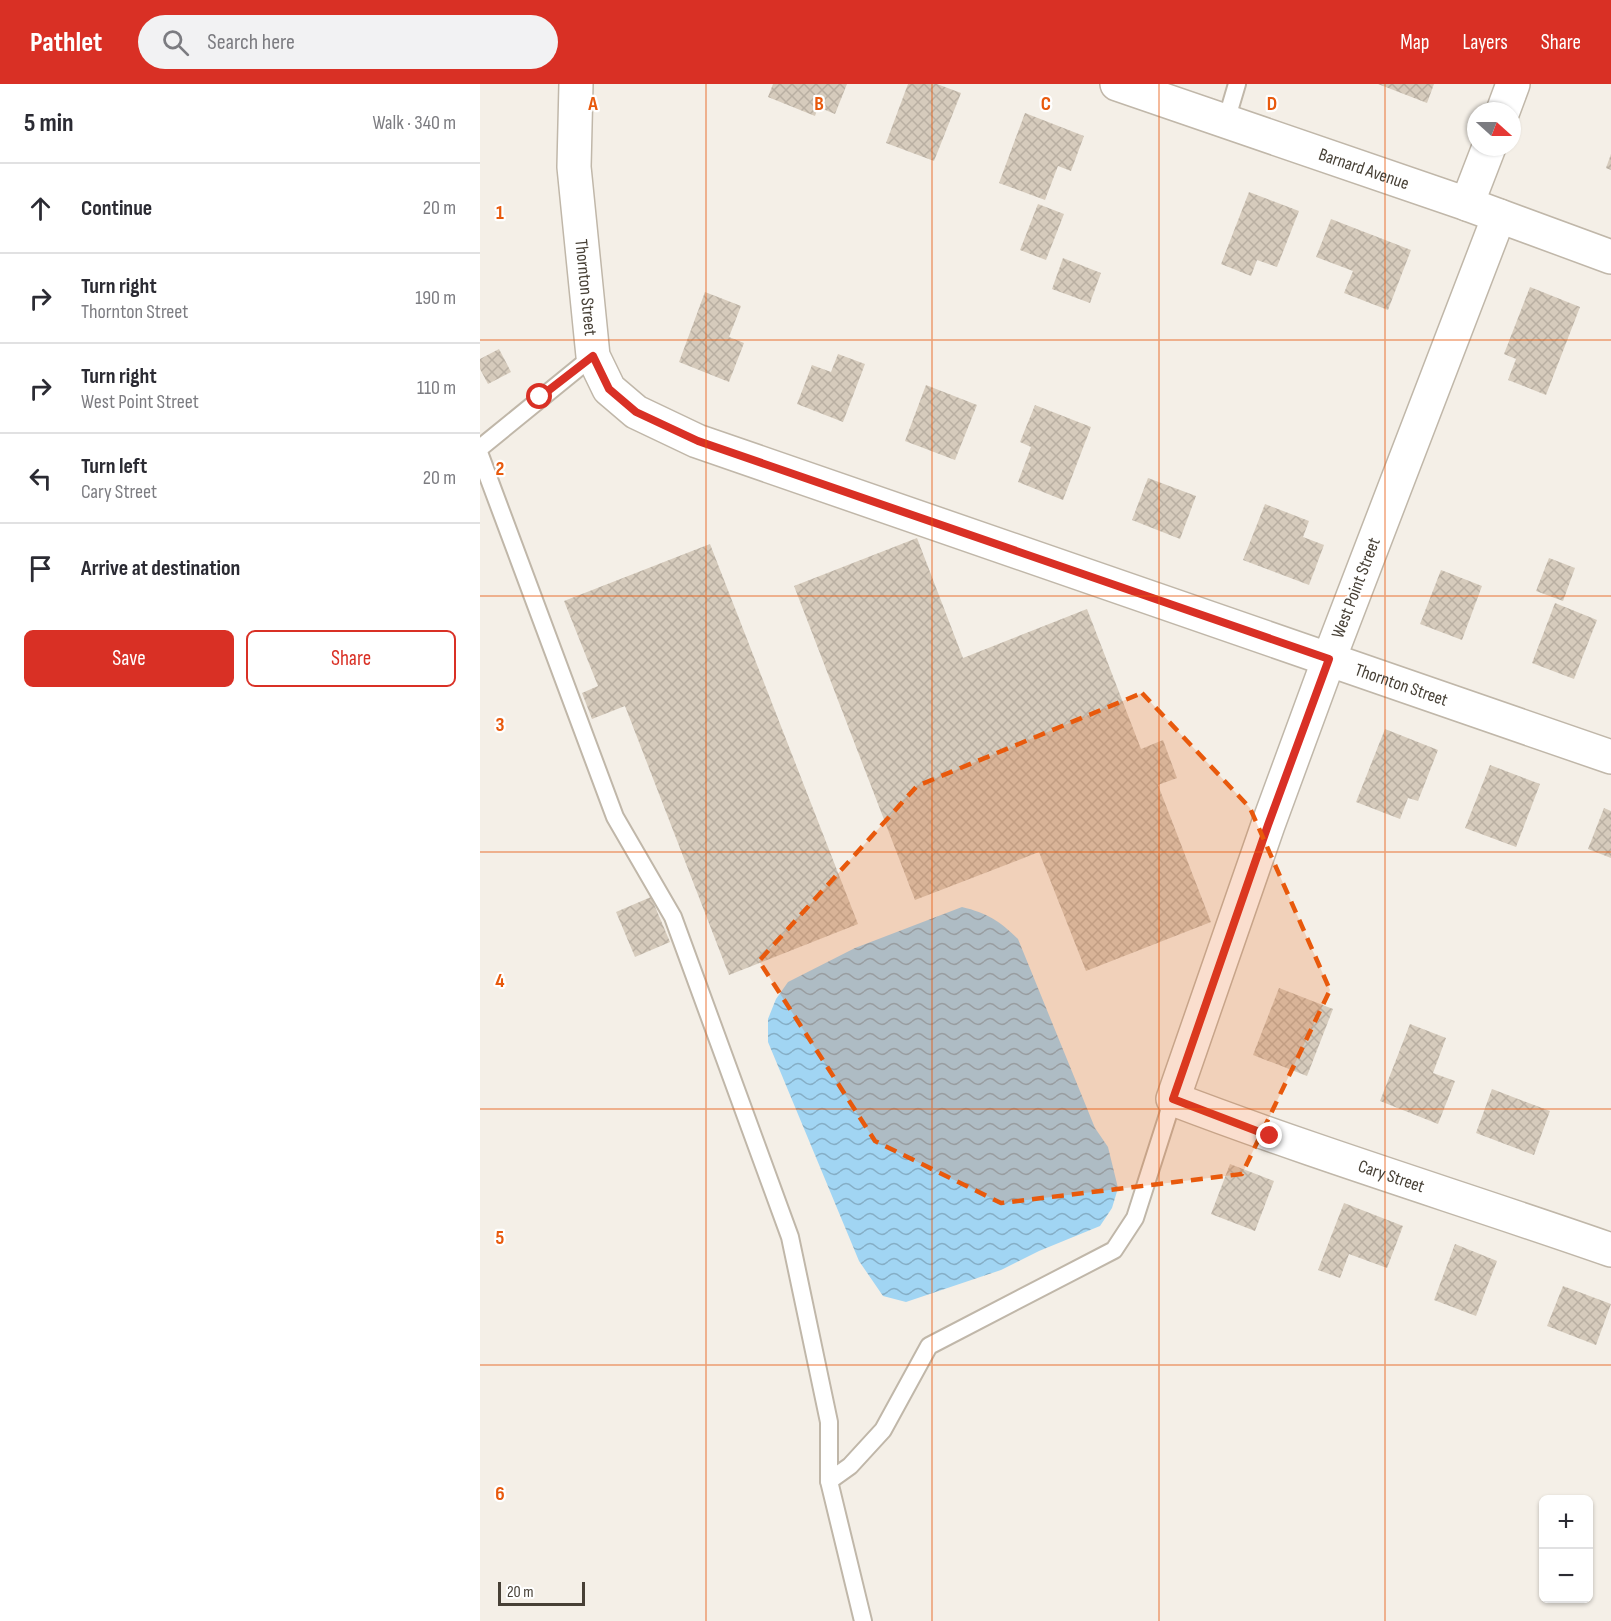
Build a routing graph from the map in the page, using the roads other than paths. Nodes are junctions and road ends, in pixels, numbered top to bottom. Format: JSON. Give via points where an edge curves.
{"nodes":[{"id":1,"x":576,"y":84,"type":"edge"},
{"id":2,"x":1117,"y":84,"type":"edge"},
{"id":3,"x":1237,"y":84,"type":"edge"},
{"id":4,"x":1514,"y":84,"type":"edge"},
{"id":5,"x":1507,"y":102,"type":"edge"},
{"id":6,"x":1226,"y":121,"type":"junction"},
{"id":7,"x":1486,"y":156,"type":"edge"},
{"id":8,"x":1467,"y":204,"type":"junction"},
{"id":9,"x":1499,"y":216,"type":"junction"},
{"id":10,"x":1611,"y":257,"type":"edge"},
{"id":11,"x":593,"y":356,"type":"junction"},
{"id":12,"x":480,"y":448,"type":"edge"},
{"id":13,"x":480,"y":455,"type":"edge"},
{"id":14,"x":1329,"y":659,"type":"junction"},
{"id":15,"x":1611,"y":757,"type":"edge"},
{"id":16,"x":1173,"y":1099,"type":"junction"},
{"id":17,"x":1611,"y":1250,"type":"edge"},
{"id":18,"x":829,"y":1480,"type":"junction"},
{"id":19,"x":863,"y":1621,"type":"edge"}],
"edges":[{"from":1,"to":11,"type":"street","name":"Thornton Street","via":[[574,167]]},
{"from":2,"to":6,"type":"street","name":"Barnard Avenue"},
{"from":3,"to":6,"type":"lane"},
{"from":4,"to":5,"type":"street"},
{"from":6,"to":8,"type":"street","name":"Barnard Avenue"},
{"from":7,"to":8,"type":"street"},
{"from":8,"to":9,"type":"street","name":"Barnard Avenue"},
{"from":9,"to":10,"type":"street","name":"Barnard Avenue"},
{"from":9,"to":14,"type":"street","name":"West Point Street"},
{"from":11,"to":12,"type":"lane"},
{"from":11,"to":14,"type":"street","name":"Thornton Street","via":[[609,389],[636,412],[698,441]]},
{"from":13,"to":18,"type":"lane","via":[[615,818],[673,917],[790,1237],[829,1422]]},
{"from":14,"to":15,"type":"street","name":"Thornton Street"},
{"from":14,"to":16,"type":"street","name":"West Point Street"},
{"from":16,"to":17,"type":"street","name":"Cary Street","via":[[1270,1136],[1448,1192]]},
{"from":16,"to":18,"type":"lane","via":[[1135,1218],[1114,1250],[929,1346],[883,1430],[850,1466]]},
{"from":18,"to":19,"type":"lane"}]}
